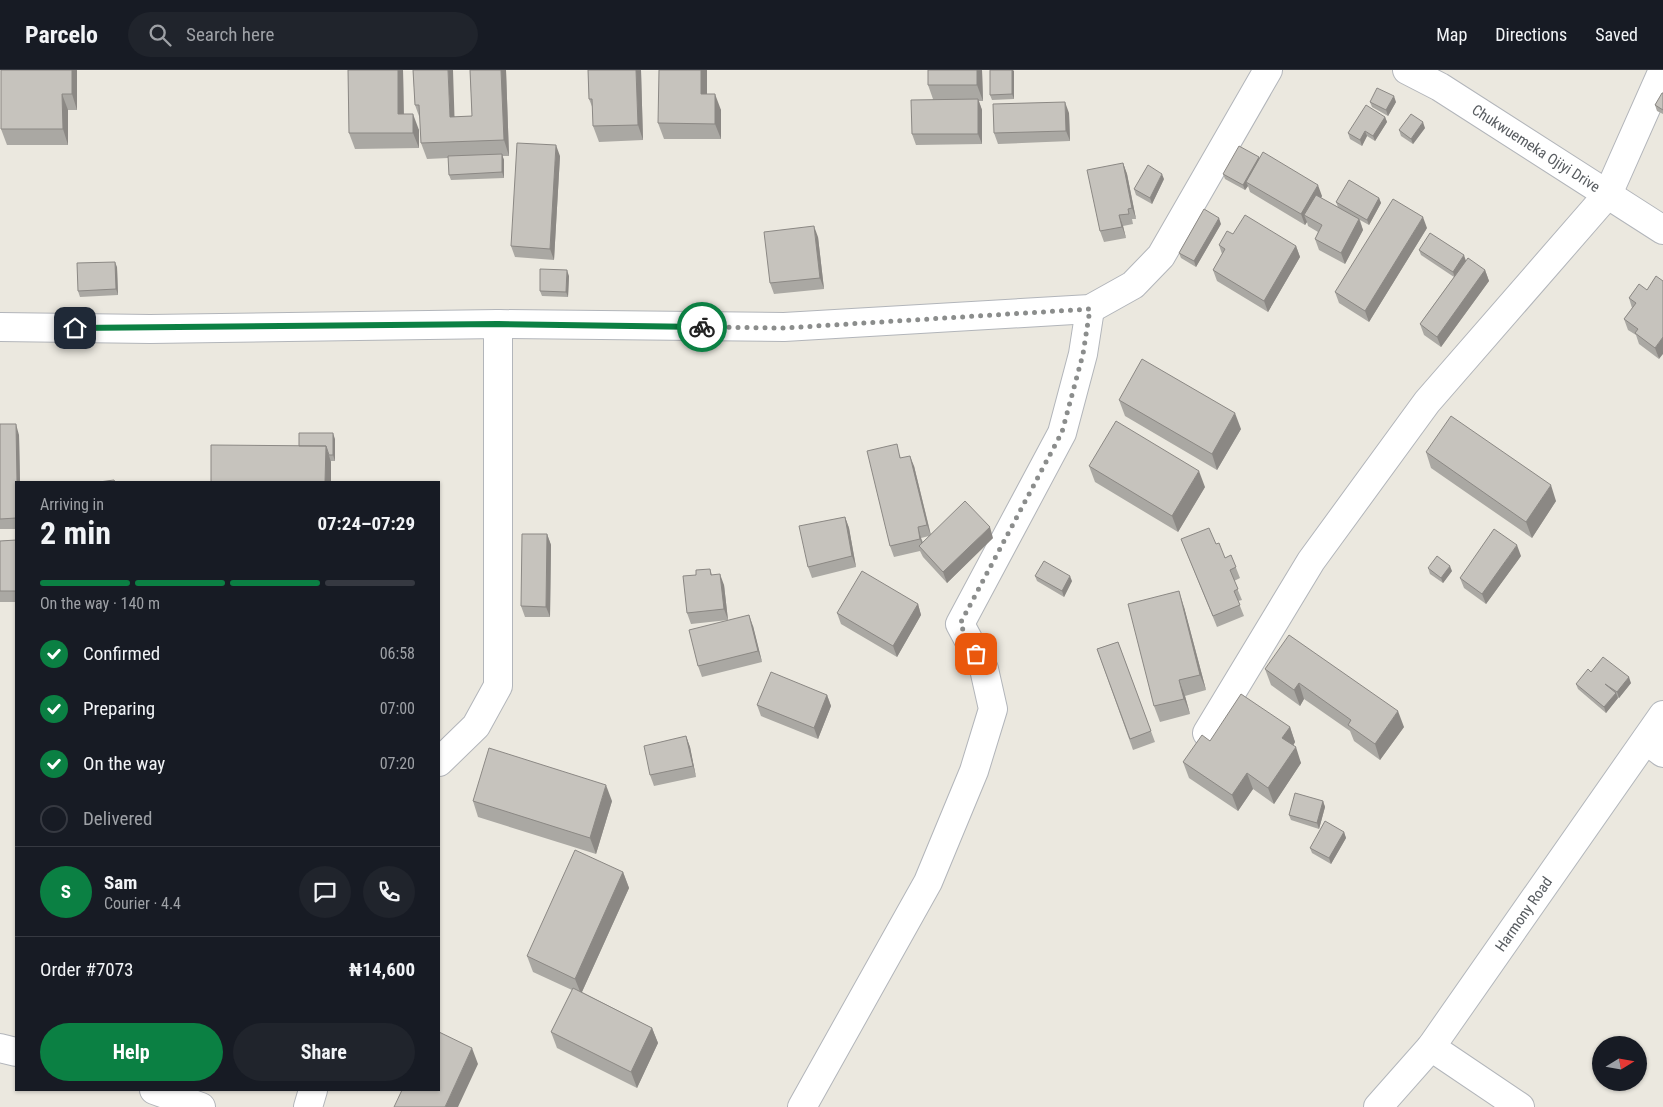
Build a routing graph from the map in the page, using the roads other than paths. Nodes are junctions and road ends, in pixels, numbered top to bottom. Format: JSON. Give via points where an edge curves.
{"nodes":[{"id":1,"x":1268,"y":70,"type":"edge"},
{"id":2,"x":1407,"y":70,"type":"edge"},
{"id":3,"x":1663,"y":70,"type":"edge"},
{"id":4,"x":1608,"y":194,"type":"junction"},
{"id":5,"x":1663,"y":230,"type":"edge"},
{"id":6,"x":1090,"y":309,"type":"junction"},
{"id":7,"x":498,"y":324,"type":"junction"},
{"id":8,"x":0,"y":327,"type":"edge"},
{"id":9,"x":1663,"y":715,"type":"edge"},
{"id":10,"x":1207,"y":733,"type":"dead end"},
{"id":11,"x":1654,"y":746,"type":"edge"},
{"id":12,"x":440,"y":761,"type":"edge"},
{"id":13,"x":1431,"y":1047,"type":"junction"},
{"id":14,"x":0,"y":1048,"type":"edge"},
{"id":15,"x":15,"y":1052,"type":"edge"},
{"id":16,"x":157,"y":1091,"type":"edge"},
{"id":17,"x":313,"y":1091,"type":"edge"},
{"id":18,"x":201,"y":1107,"type":"edge"},
{"id":19,"x":308,"y":1107,"type":"edge"},
{"id":20,"x":802,"y":1107,"type":"edge"},
{"id":21,"x":1378,"y":1107,"type":"edge"},
{"id":22,"x":1520,"y":1107,"type":"edge"}],
"edges":[{"from":1,"to":6,"type":"street","via":[[1161,256],[1133,284]]},
{"from":2,"to":4,"type":"street","name":"Chukwuemeka Ojiyi Drive","via":[[1440,87]]},
{"from":3,"to":4,"type":"street"},
{"from":4,"to":5,"type":"street","name":"Chukwuemeka Ojiyi Drive"},
{"from":4,"to":10,"type":"street","via":[[1427,402],[1311,561]]},
{"from":6,"to":7,"type":"street","via":[[784,328]]},
{"from":6,"to":20,"type":"street","via":[[1083,354],[1062,432],[960,624],[984,669],[993,709],[974,771],[928,882]]},
{"from":7,"to":8,"type":"street","via":[[150,329]]},
{"from":7,"to":12,"type":"street","via":[[498,686],[476,726]]},
{"from":9,"to":11,"type":"street","name":"Harmony Road"},
{"from":11,"to":13,"type":"street","name":"Harmony Road"},
{"from":13,"to":21,"type":"street","name":"Harmony Road"},
{"from":13,"to":22,"type":"street"},
{"from":14,"to":15,"type":"street"},
{"from":16,"to":18,"type":"street"},
{"from":17,"to":19,"type":"street"}]}
